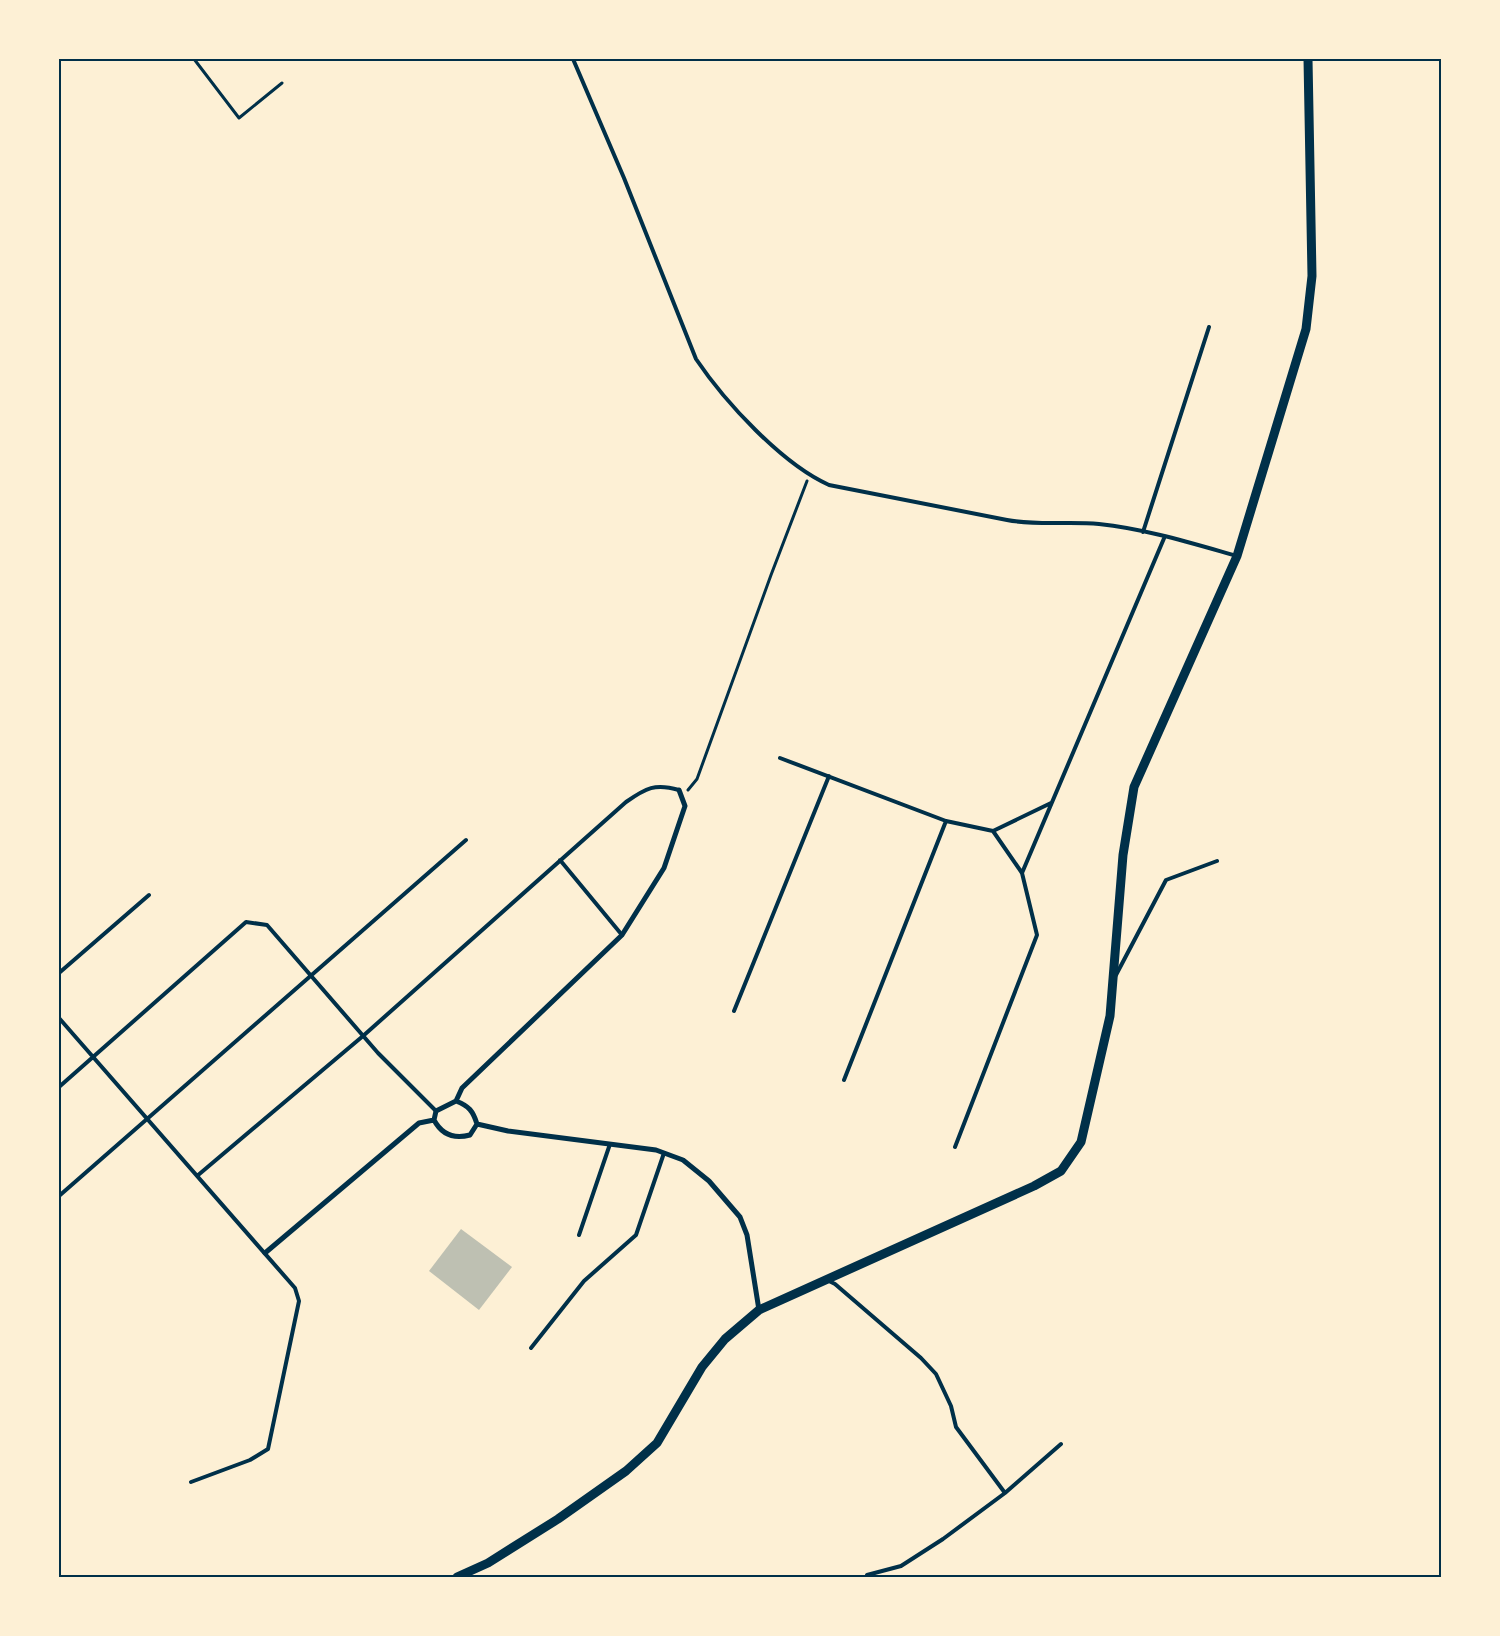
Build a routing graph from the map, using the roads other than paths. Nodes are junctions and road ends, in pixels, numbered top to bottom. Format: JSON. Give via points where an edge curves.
{"nodes":[{"id":1,"x":573,"y":59,"type":"edge"},
{"id":2,"x":1308,"y":59,"type":"edge"},
{"id":3,"x":1209,"y":327,"type":"dead end"},
{"id":4,"x":1143,"y":532,"type":"junction"},
{"id":5,"x":1165,"y":536,"type":"junction"},
{"id":6,"x":1237,"y":556,"type":"junction"},
{"id":7,"x":780,"y":758,"type":"dead end"},
{"id":8,"x":828,"y":776,"type":"junction"},
{"id":9,"x":679,"y":790,"type":"joint"},
{"id":10,"x":1051,"y":803,"type":"junction"},
{"id":11,"x":946,"y":820,"type":"junction"},
{"id":12,"x":993,"y":831,"type":"junction"},
{"id":13,"x":466,"y":840,"type":"dead end"},
{"id":14,"x":560,"y":860,"type":"junction"},
{"id":15,"x":1217,"y":861,"type":"dead end"},
{"id":16,"x":1022,"y":873,"type":"junction"},
{"id":17,"x":149,"y":895,"type":"dead end"},
{"id":18,"x":622,"y":936,"type":"junction"},
{"id":19,"x":59,"y":973,"type":"edge"},
{"id":20,"x":311,"y":976,"type":"junction"},
{"id":21,"x":1113,"y":979,"type":"junction"},
{"id":22,"x":734,"y":1011,"type":"dead end"},
{"id":23,"x":59,"y":1018,"type":"edge"},
{"id":24,"x":363,"y":1036,"type":"junction"},
{"id":25,"x":93,"y":1057,"type":"junction"},
{"id":26,"x":844,"y":1080,"type":"dead end"},
{"id":27,"x":59,"y":1087,"type":"edge"},
{"id":28,"x":456,"y":1102,"type":"junction"},
{"id":29,"x":436,"y":1111,"type":"junction"},
{"id":30,"x":147,"y":1119,"type":"junction"},
{"id":31,"x":434,"y":1120,"type":"junction"},
{"id":32,"x":477,"y":1124,"type":"junction"},
{"id":33,"x":610,"y":1144,"type":"junction"},
{"id":34,"x":955,"y":1148,"type":"dead end"},
{"id":35,"x":664,"y":1153,"type":"junction"},
{"id":36,"x":197,"y":1176,"type":"junction"},
{"id":37,"x":59,"y":1196,"type":"edge"},
{"id":38,"x":579,"y":1235,"type":"dead end"},
{"id":39,"x":265,"y":1253,"type":"junction"},
{"id":40,"x":827,"y":1280,"type":"junction"},
{"id":41,"x":759,"y":1310,"type":"junction"},
{"id":42,"x":531,"y":1348,"type":"dead end"},
{"id":43,"x":1061,"y":1444,"type":"dead end"},
{"id":44,"x":191,"y":1482,"type":"dead end"},
{"id":45,"x":1005,"y":1493,"type":"junction"},
{"id":46,"x":867,"y":1575,"type":"dead end"},
{"id":47,"x":456,"y":1577,"type":"edge"}],
"edges":[{"from":1,"to":4,"type":"lane","via":[[696,359],[708,377],[753,426],[809,476],[829,485],[1028,524],[1098,524]]},
{"from":2,"to":6,"type":"street","via":[[1312,276],[1306,329]]},
{"from":3,"to":4,"type":"lane"},
{"from":4,"to":5,"type":"lane"},
{"from":5,"to":6,"type":"lane"},
{"from":5,"to":10,"type":"lane"},
{"from":6,"to":21,"type":"street","via":[[1134,787],[1123,855]]},
{"from":7,"to":8,"type":"lane"},
{"from":8,"to":11,"type":"lane"},
{"from":8,"to":22,"type":"lane"},
{"from":9,"to":14,"type":"lane","via":[[663,786],[644,789]]},
{"from":9,"to":18,"type":"street","via":[[685,806],[664,868]]},
{"from":10,"to":12,"type":"lane"},
{"from":10,"to":16,"type":"lane"},
{"from":11,"to":12,"type":"lane"},
{"from":11,"to":26,"type":"lane"},
{"from":12,"to":16,"type":"lane"},
{"from":13,"to":20,"type":"lane"},
{"from":14,"to":18,"type":"lane"},
{"from":14,"to":24,"type":"lane"},
{"from":15,"to":21,"type":"lane","via":[[1166,880]]},
{"from":16,"to":34,"type":"lane","via":[[1036,935]]},
{"from":17,"to":19,"type":"lane"},
{"from":18,"to":28,"type":"street","via":[[462,1088]]},
{"from":20,"to":24,"type":"lane"},
{"from":20,"to":25,"type":"lane","via":[[267,925],[246,922]]},
{"from":20,"to":30,"type":"lane"},
{"from":21,"to":40,"type":"street","via":[[1110,1016],[1081,1142],[1061,1171]]},
{"from":23,"to":25,"type":"lane"},
{"from":24,"to":29,"type":"lane"},
{"from":24,"to":36,"type":"lane"},
{"from":25,"to":27,"type":"lane"},
{"from":25,"to":30,"type":"lane"},
{"from":28,"to":29,"type":"street"},
{"from":28,"to":32,"type":"street","via":[[467,1106]]},
{"from":29,"to":31,"type":"street"},
{"from":30,"to":36,"type":"lane"},
{"from":30,"to":37,"type":"lane"},
{"from":31,"to":32,"type":"street","via":[[445,1133],[458,1138],[470,1135]]},
{"from":31,"to":39,"type":"street","via":[[418,1123]]},
{"from":32,"to":33,"type":"street"},
{"from":33,"to":35,"type":"street"},
{"from":33,"to":38,"type":"lane"},
{"from":35,"to":41,"type":"street","via":[[683,1160],[709,1181],[740,1217],[747,1235]]},
{"from":35,"to":42,"type":"lane","via":[[636,1236],[584,1281]]},
{"from":36,"to":39,"type":"lane"},
{"from":39,"to":44,"type":"lane","via":[[295,1288],[299,1301],[268,1449],[250,1460]]},
{"from":40,"to":41,"type":"street"},
{"from":40,"to":45,"type":"lane","via":[[936,1374],[951,1406],[956,1427]]},
{"from":41,"to":47,"type":"street","via":[[725,1339],[702,1367],[657,1443],[558,1519],[488,1563]]},
{"from":43,"to":45,"type":"lane"},
{"from":45,"to":46,"type":"lane","via":[[943,1540],[901,1566]]}]}
